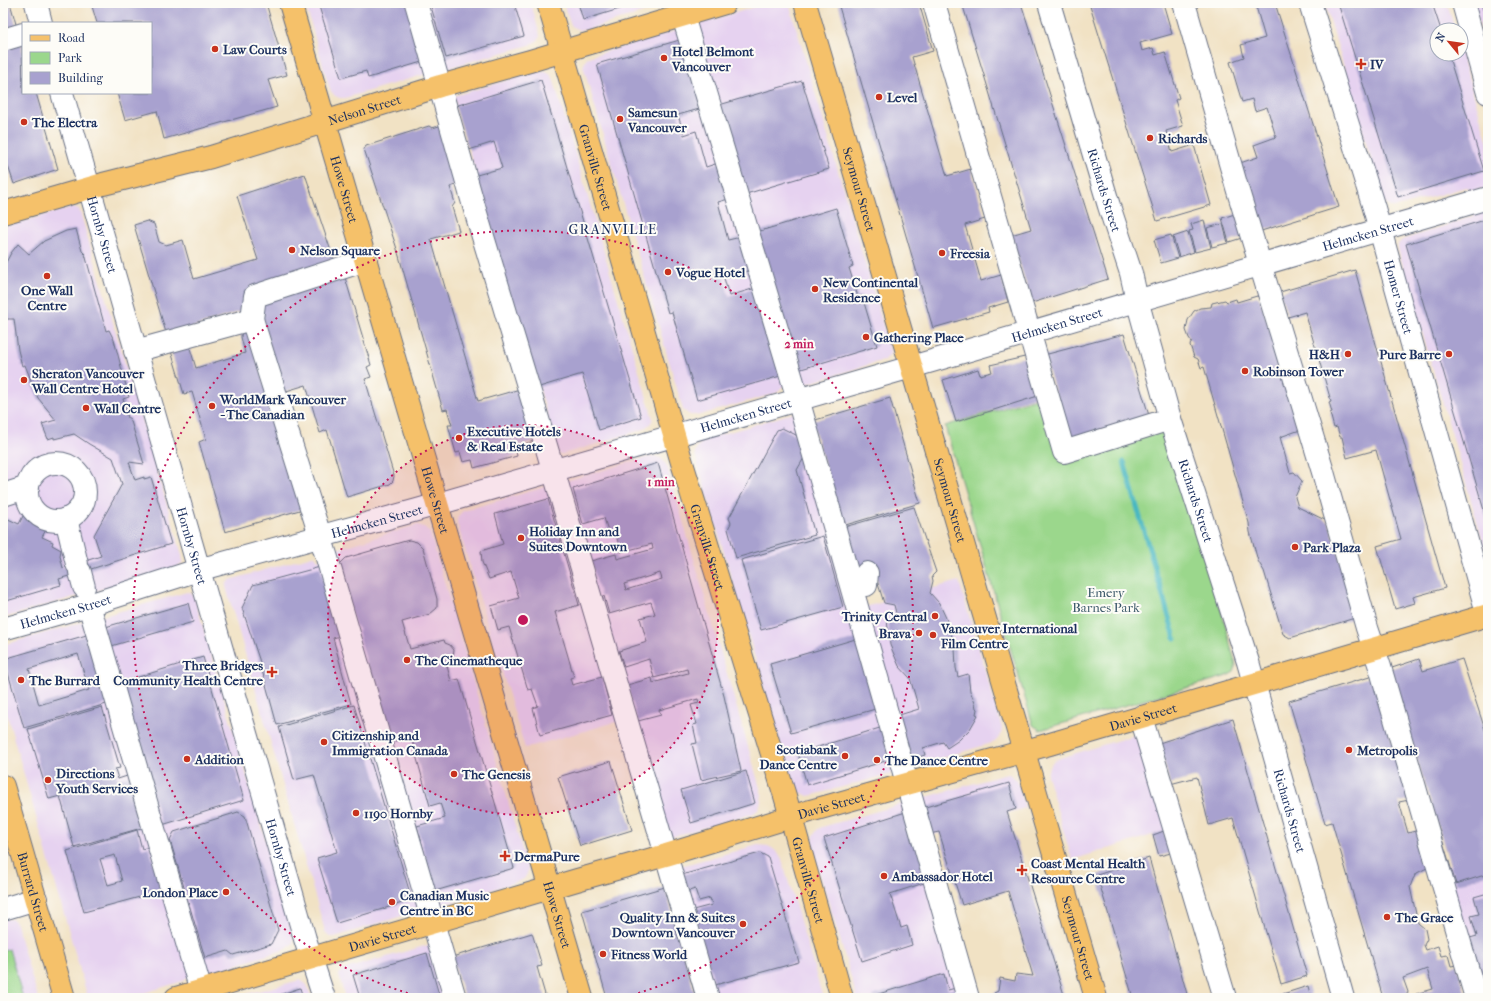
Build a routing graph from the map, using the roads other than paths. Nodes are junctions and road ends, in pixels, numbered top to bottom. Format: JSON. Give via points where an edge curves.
{"nodes":[{"id":1,"x":36,"y":3,"type":"edge"},
{"id":2,"x":290,"y":3,"type":"edge"},
{"id":3,"x":416,"y":3,"type":"edge"},
{"id":4,"x":548,"y":3,"type":"edge"},
{"id":5,"x":725,"y":3,"type":"edge"},
{"id":6,"x":805,"y":3,"type":"edge"},
{"id":7,"x":934,"y":3,"type":"edge"},
{"id":8,"x":1049,"y":3,"type":"edge"},
{"id":9,"x":1184,"y":3,"type":"edge"},
{"id":10,"x":1310,"y":3,"type":"edge"},
{"id":11,"x":1463,"y":3,"type":"edge"},
{"id":12,"x":681,"y":9,"type":"edge"},
{"id":13,"x":42,"y":22,"type":"edge"},
{"id":14,"x":22,"y":34,"type":"edge"},
{"id":15,"x":3,"y":40,"type":"edge"},
{"id":16,"x":562,"y":52,"type":"junction"},
{"id":17,"x":440,"y":86,"type":"junction"},
{"id":18,"x":1488,"y":93,"type":"edge"},
{"id":19,"x":62,"y":94,"type":"edge"},
{"id":20,"x":325,"y":122,"type":"junction"},
{"id":21,"x":90,"y":189,"type":"junction"},
{"id":22,"x":1488,"y":198,"type":"edge"},
{"id":23,"x":3,"y":213,"type":"edge"},
{"id":24,"x":1379,"y":229,"type":"junction"},
{"id":25,"x":366,"y":260,"type":"junction"},
{"id":26,"x":1261,"y":264,"type":"junction"},
{"id":27,"x":1137,"y":300,"type":"junction"},
{"id":28,"x":252,"y":319,"type":"junction"},
{"id":29,"x":1028,"y":332,"type":"junction"},
{"id":30,"x":135,"y":352,"type":"junction"},
{"id":31,"x":912,"y":367,"type":"junction"},
{"id":32,"x":798,"y":399,"type":"junction"},
{"id":33,"x":1170,"y":419,"type":"junction"},
{"id":34,"x":674,"y":435,"type":"junction"},
{"id":35,"x":553,"y":470,"type":"junction"},
{"id":36,"x":28,"y":487,"type":"junction"},
{"id":37,"x":3,"y":494,"type":"edge"},
{"id":38,"x":437,"y":504,"type":"junction"},
{"id":39,"x":66,"y":519,"type":"junction"},
{"id":40,"x":320,"y":536,"type":"junction"},
{"id":41,"x":198,"y":570,"type":"junction"},
{"id":42,"x":82,"y":582,"type":"junction"},
{"id":43,"x":1488,"y":615,"type":"edge"},
{"id":44,"x":3,"y":630,"type":"edge"},
{"id":45,"x":1374,"y":649,"type":"junction"},
{"id":46,"x":1254,"y":684,"type":"junction"},
{"id":47,"x":1141,"y":717,"type":"junction"},
{"id":48,"x":1024,"y":752,"type":"junction"},
{"id":49,"x":908,"y":785,"type":"junction"},
{"id":50,"x":3,"y":786,"type":"edge"},
{"id":51,"x":791,"y":817,"type":"junction"},
{"id":52,"x":666,"y":855,"type":"junction"},
{"id":53,"x":549,"y":888,"type":"junction"},
{"id":54,"x":36,"y":899,"type":"junction"},
{"id":55,"x":3,"y":909,"type":"edge"},
{"id":56,"x":432,"y":922,"type":"junction"},
{"id":57,"x":311,"y":958,"type":"junction"},
{"id":58,"x":202,"y":994,"type":"edge"},
{"id":59,"x":64,"y":998,"type":"edge"},
{"id":60,"x":176,"y":998,"type":"edge"},
{"id":61,"x":324,"y":998,"type":"edge"},
{"id":62,"x":455,"y":998,"type":"edge"},
{"id":63,"x":582,"y":998,"type":"edge"},
{"id":64,"x":708,"y":998,"type":"edge"},
{"id":65,"x":842,"y":998,"type":"edge"},
{"id":66,"x":968,"y":998,"type":"edge"},
{"id":67,"x":1096,"y":998,"type":"edge"},
{"id":68,"x":1225,"y":998,"type":"edge"},
{"id":69,"x":1343,"y":998,"type":"edge"},
{"id":70,"x":1476,"y":998,"type":"edge"}],
"edges":[{"from":1,"to":13,"type":"street"},
{"from":2,"to":20,"type":"main road","name":"Howe Street"},
{"from":3,"to":17,"type":"street"},
{"from":4,"to":16,"type":"main road","name":"Granville Street"},
{"from":5,"to":12,"type":"main road","name":"Nelson Street"},
{"from":6,"to":31,"type":"main road","name":"Seymour Street"},
{"from":7,"to":29,"type":"street"},
{"from":8,"to":27,"type":"street","name":"Richards Street"},
{"from":9,"to":26,"type":"street"},
{"from":10,"to":24,"type":"street","name":"Homer Street"},
{"from":11,"to":18,"type":"street"},
{"from":12,"to":16,"type":"main road","name":"Nelson Street"},
{"from":12,"to":32,"type":"street"},
{"from":14,"to":15,"type":"street"},
{"from":16,"to":17,"type":"main road","name":"Nelson Street"},
{"from":16,"to":34,"type":"main road","name":"Granville Street"},
{"from":17,"to":20,"type":"main road","name":"Nelson Street"},
{"from":17,"to":35,"type":"street"},
{"from":19,"to":21,"type":"street","name":"Hornby Street"},
{"from":20,"to":21,"type":"main road","name":"Nelson Street","via":[[211,157]]},
{"from":20,"to":25,"type":"main road","name":"Howe Street"},
{"from":21,"to":23,"type":"main road","name":"Nelson Street"},
{"from":21,"to":30,"type":"street","name":"Hornby Street"},
{"from":22,"to":24,"type":"street","name":"Helmcken Street"},
{"from":24,"to":26,"type":"street","name":"Helmcken Street"},
{"from":24,"to":43,"type":"street","name":"Homer Street"},
{"from":25,"to":28,"type":"street","via":[[255,296]]},
{"from":25,"to":38,"type":"main road","name":"Howe Street"},
{"from":26,"to":27,"type":"street","name":"Helmcken Street"},
{"from":26,"to":45,"type":"street"},
{"from":27,"to":29,"type":"street","name":"Helmcken Street"},
{"from":27,"to":33,"type":"street","name":"Richards Street"},
{"from":28,"to":30,"type":"street"},
{"from":28,"to":40,"type":"street"},
{"from":29,"to":31,"type":"street","name":"Helmcken Street"},
{"from":29,"to":33,"type":"street","via":[[1064,452]]},
{"from":30,"to":41,"type":"street","name":"Hornby Street"},
{"from":31,"to":32,"type":"street","name":"Helmcken Street"},
{"from":31,"to":48,"type":"main road","name":"Seymour Street"},
{"from":32,"to":34,"type":"street","name":"Helmcken Street"},
{"from":32,"to":49,"type":"street"},
{"from":33,"to":46,"type":"street","name":"Richards Street"},
{"from":34,"to":35,"type":"street","name":"Helmcken Street"},
{"from":34,"to":51,"type":"main road","name":"Granville Street"},
{"from":35,"to":38,"type":"street","name":"Helmcken Street"},
{"from":35,"to":52,"type":"street"},
{"from":36,"to":37,"type":"street"},
{"from":36,"to":39,"type":"street","via":[[31,506],[38,514],[56,521]]},
{"from":36,"to":39,"type":"street","via":[[31,478],[46,465],[65,465],[74,469],[84,485],[84,502],[74,516]]},
{"from":38,"to":40,"type":"street","name":"Helmcken Street"},
{"from":38,"to":53,"type":"main road","name":"Howe Street"},
{"from":39,"to":42,"type":"street"},
{"from":40,"to":41,"type":"street","name":"Helmcken Street"},
{"from":40,"to":56,"type":"street"},
{"from":41,"to":42,"type":"street","name":"Helmcken Street"},
{"from":41,"to":57,"type":"street","name":"Hornby Street"},
{"from":42,"to":44,"type":"street","name":"Helmcken Street"},
{"from":42,"to":58,"type":"street"},
{"from":43,"to":45,"type":"main road","name":"Davie Street"},
{"from":45,"to":46,"type":"main road","name":"Davie Street"},
{"from":45,"to":70,"type":"street"},
{"from":46,"to":47,"type":"main road","name":"Davie Street"},
{"from":46,"to":69,"type":"street","name":"Richards Street"},
{"from":47,"to":48,"type":"main road","name":"Davie Street"},
{"from":47,"to":68,"type":"street"},
{"from":48,"to":49,"type":"main road","name":"Davie Street"},
{"from":48,"to":67,"type":"main road","name":"Seymour Street"},
{"from":49,"to":51,"type":"main road","name":"Davie Street"},
{"from":49,"to":66,"type":"street"},
{"from":50,"to":54,"type":"main road","name":"Burrard Street"},
{"from":51,"to":52,"type":"main road","name":"Davie Street"},
{"from":51,"to":65,"type":"main road","name":"Granville Street"},
{"from":52,"to":53,"type":"main road","name":"Davie Street"},
{"from":52,"to":64,"type":"street"},
{"from":53,"to":56,"type":"main road","name":"Davie Street"},
{"from":53,"to":63,"type":"main road","name":"Howe Street"},
{"from":54,"to":55,"type":"street"},
{"from":54,"to":59,"type":"main road","name":"Burrard Street"},
{"from":56,"to":57,"type":"main road","name":"Davie Street"},
{"from":56,"to":62,"type":"street"},
{"from":57,"to":58,"type":"main road","name":"Davie Street"},
{"from":57,"to":61,"type":"street","name":"Hornby Street"},
{"from":58,"to":60,"type":"main road","name":"Davie Street"}]}
